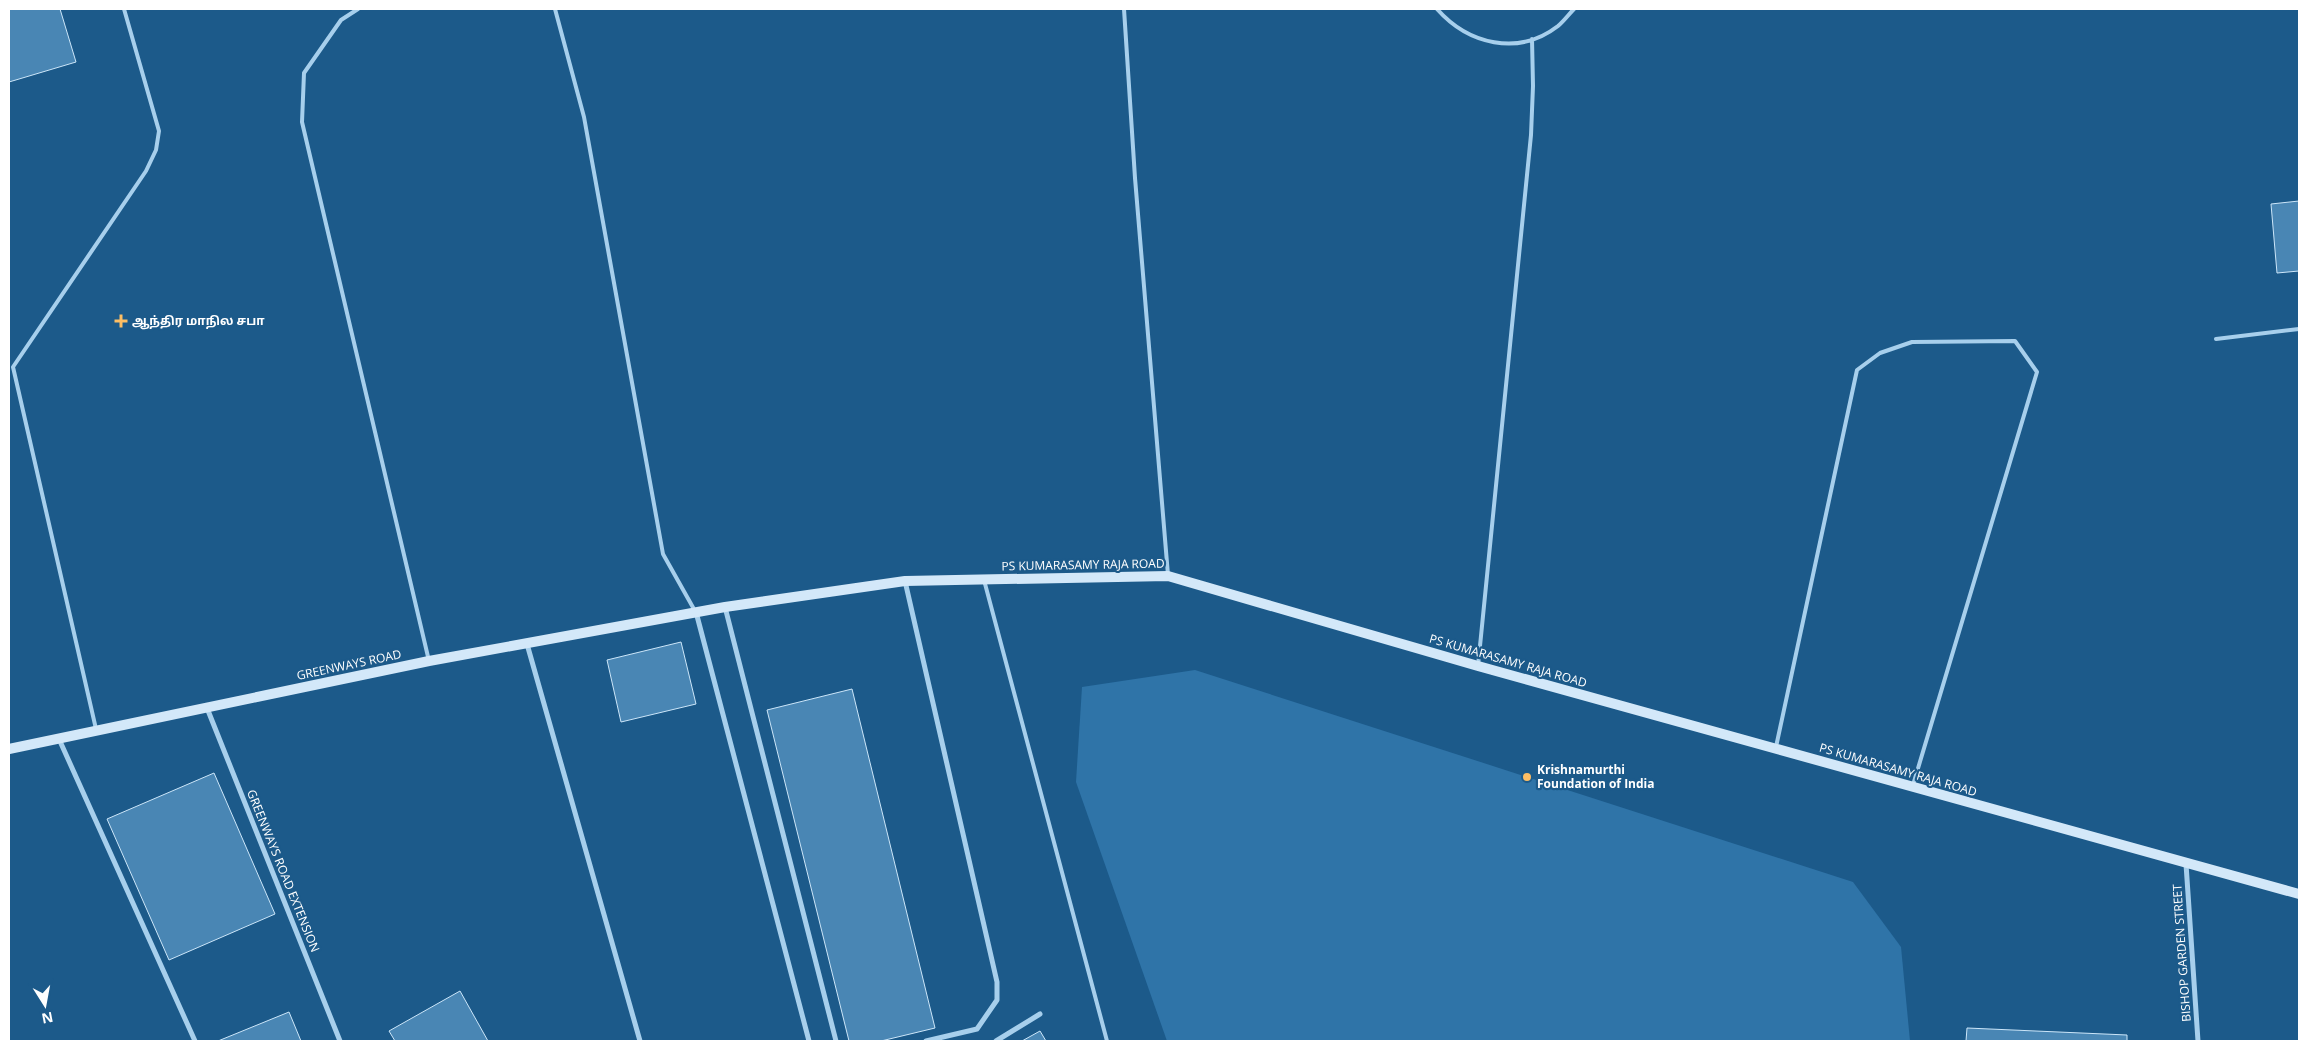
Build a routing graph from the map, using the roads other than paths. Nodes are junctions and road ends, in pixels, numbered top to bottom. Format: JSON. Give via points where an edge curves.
{"nodes":[{"id":1,"x":124,"y":9,"type":"edge"},
{"id":2,"x":358,"y":9,"type":"edge"},
{"id":3,"x":555,"y":9,"type":"edge"},
{"id":4,"x":1124,"y":9,"type":"edge"},
{"id":5,"x":1437,"y":9,"type":"edge"},
{"id":6,"x":1574,"y":9,"type":"edge"},
{"id":7,"x":1532,"y":39,"type":"junction"},
{"id":8,"x":2299,"y":329,"type":"edge"},
{"id":9,"x":2216,"y":339,"type":"dead end"},
{"id":10,"x":9,"y":365,"type":"edge"},
{"id":11,"x":13,"y":367,"type":"junction"},
{"id":12,"x":1168,"y":576,"type":"junction"},
{"id":13,"x":984,"y":579,"type":"junction"},
{"id":14,"x":905,"y":581,"type":"junction"},
{"id":15,"x":725,"y":608,"type":"junction"},
{"id":16,"x":696,"y":612,"type":"junction"},
{"id":17,"x":527,"y":644,"type":"junction"},
{"id":18,"x":429,"y":661,"type":"junction"},
{"id":19,"x":1478,"y":666,"type":"junction"},
{"id":20,"x":207,"y":708,"type":"junction"},
{"id":21,"x":97,"y":732,"type":"junction"},
{"id":22,"x":58,"y":738,"type":"junction"},
{"id":23,"x":9,"y":749,"type":"edge"},
{"id":24,"x":1775,"y":749,"type":"junction"},
{"id":25,"x":1913,"y":788,"type":"junction"},
{"id":26,"x":2186,"y":864,"type":"junction"},
{"id":27,"x":2299,"y":894,"type":"edge"},
{"id":28,"x":1040,"y":1014,"type":"dead end"},
{"id":29,"x":195,"y":1041,"type":"edge"},
{"id":30,"x":340,"y":1041,"type":"edge"},
{"id":31,"x":640,"y":1041,"type":"edge"},
{"id":32,"x":809,"y":1041,"type":"edge"},
{"id":33,"x":836,"y":1041,"type":"edge"},
{"id":34,"x":926,"y":1041,"type":"edge"},
{"id":35,"x":996,"y":1041,"type":"edge"},
{"id":36,"x":1107,"y":1041,"type":"edge"},
{"id":37,"x":2198,"y":1041,"type":"edge"}],
"edges":[{"from":1,"to":11,"type":"lane","via":[[159,131],[156,150],[146,171]]},
{"from":2,"to":18,"type":"lane","via":[[342,20],[304,73],[302,122]]},
{"from":3,"to":16,"type":"lane","via":[[584,117],[663,554]]},
{"from":4,"to":12,"type":"lane","via":[[1134,178]]},
{"from":5,"to":7,"type":"lane","via":[[1451,24],[1475,38],[1504,44]]},
{"from":6,"to":7,"type":"lane","via":[[1558,26]]},
{"from":7,"to":19,"type":"lane","via":[[1531,135]]},
{"from":8,"to":9,"type":"lane"},
{"from":10,"to":11,"type":"lane"},
{"from":11,"to":21,"type":"lane"},
{"from":12,"to":13,"type":"street","name":"PS KUMARASAMY RAJA ROAD"},
{"from":12,"to":19,"type":"street","name":"PS KUMARASAMY RAJA ROAD"},
{"from":13,"to":14,"type":"street","name":"PS KUMARASAMY RAJA ROAD"},
{"from":13,"to":36,"type":"lane"},
{"from":14,"to":15,"type":"street","name":"PS KUMARASAMY RAJA ROAD"},
{"from":14,"to":34,"type":"street","via":[[997,982],[997,1000],[977,1028]]},
{"from":15,"to":16,"type":"street","name":"PS KUMARASAMY RAJA ROAD"},
{"from":15,"to":33,"type":"street"},
{"from":16,"to":17,"type":"street","name":"GREENWAYS ROAD"},
{"from":16,"to":32,"type":"street"},
{"from":17,"to":18,"type":"street","name":"GREENWAYS ROAD"},
{"from":17,"to":31,"type":"street"},
{"from":18,"to":20,"type":"street","name":"GREENWAYS ROAD"},
{"from":19,"to":24,"type":"street","name":"PS KUMARASAMY RAJA ROAD"},
{"from":20,"to":21,"type":"street","name":"GREENWAYS ROAD"},
{"from":20,"to":30,"type":"street","name":"GREENWAYS ROAD EXTENSION"},
{"from":21,"to":22,"type":"street","name":"GREENWAYS ROAD"},
{"from":22,"to":23,"type":"street","name":"GREENWAYS ROAD"},
{"from":22,"to":29,"type":"street"},
{"from":24,"to":25,"type":"street","name":"PS KUMARASAMY RAJA ROAD"},
{"from":24,"to":25,"type":"lane","via":[[1857,370],[1880,353],[1912,342],[2015,341],[2037,372]]},
{"from":25,"to":26,"type":"street","name":"PS KUMARASAMY RAJA ROAD"},
{"from":26,"to":27,"type":"street","name":"PS KUMARASAMY RAJA ROAD"},
{"from":26,"to":37,"type":"street","name":"BISHOP GARDEN STREET"},
{"from":28,"to":35,"type":"street"}]}
